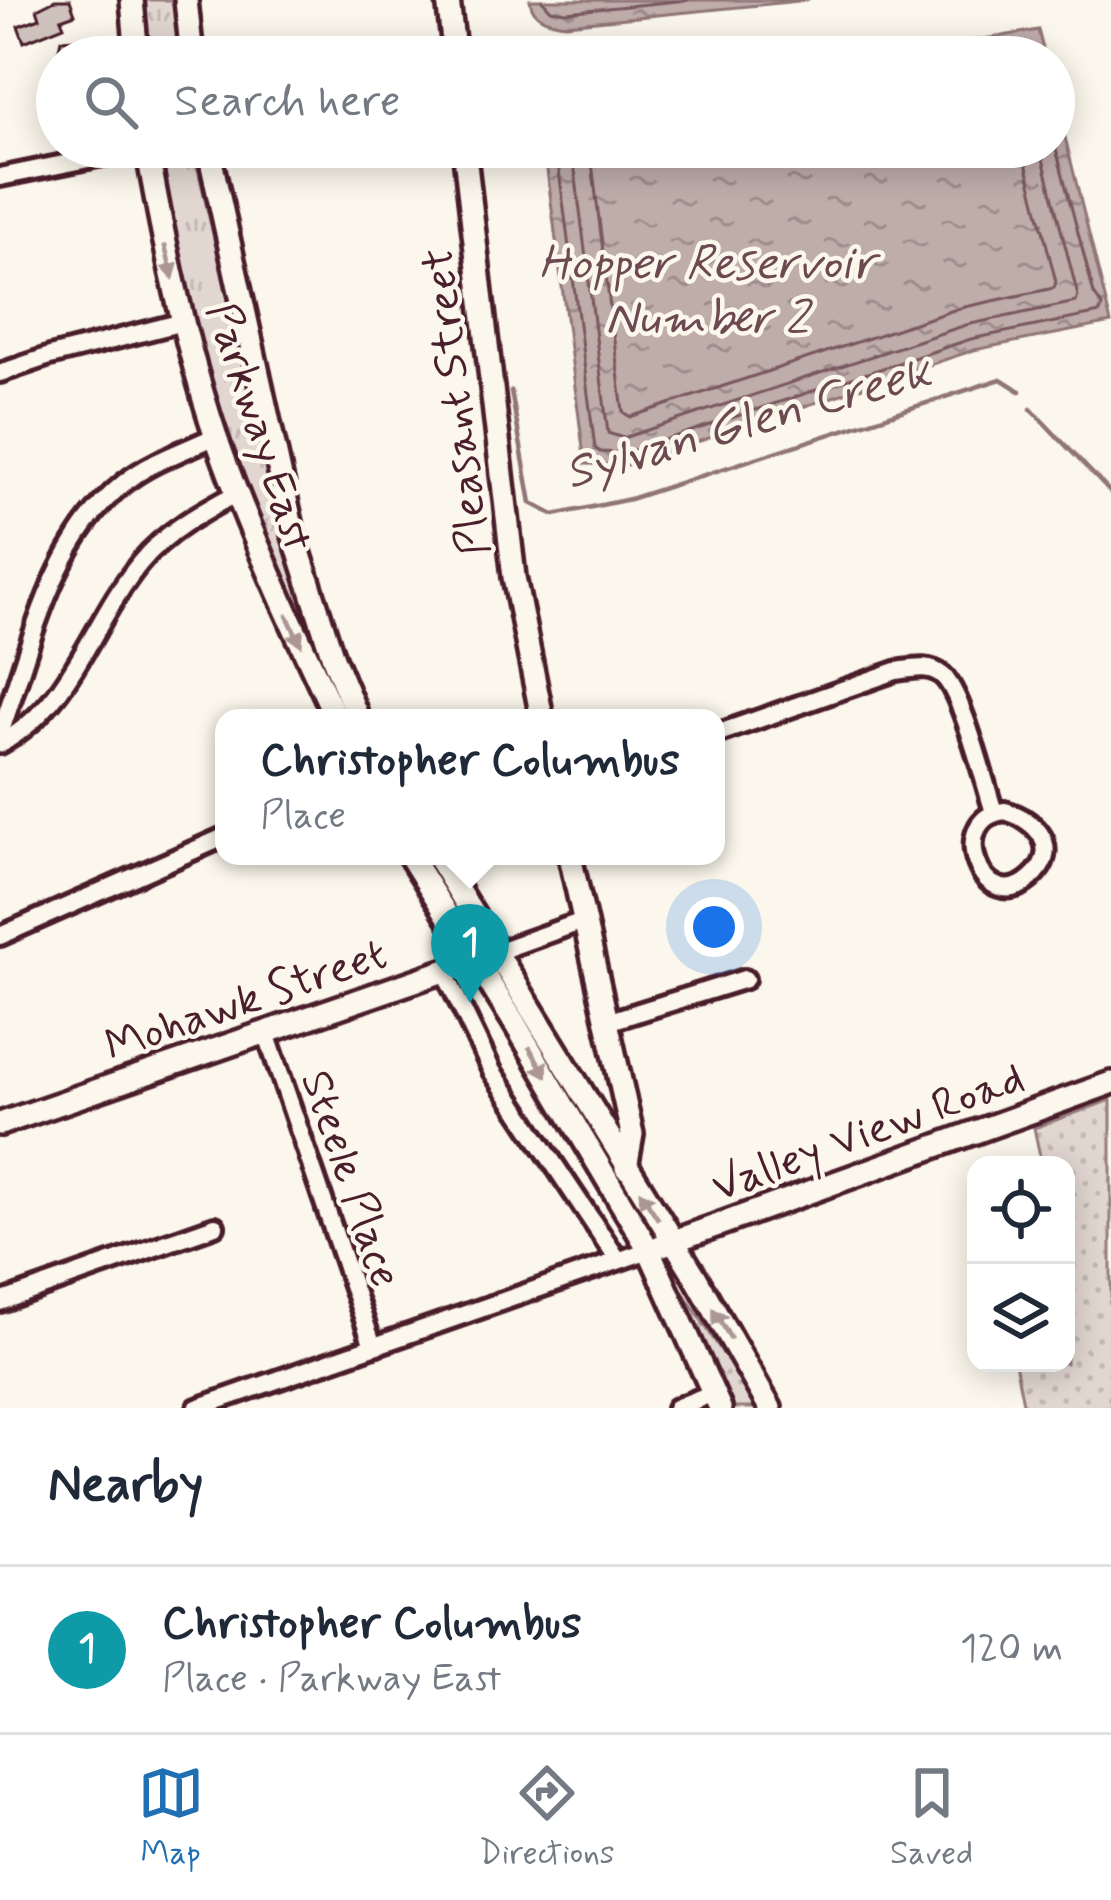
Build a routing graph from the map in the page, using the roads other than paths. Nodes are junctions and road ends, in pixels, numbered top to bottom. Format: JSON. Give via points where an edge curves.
{"nodes":[{"id":1,"x":132,"y":0,"type":"edge"},
{"id":2,"x":186,"y":0,"type":"edge"},
{"id":3,"x":448,"y":0,"type":"edge"},
{"id":4,"x":135,"y":36,"type":"edge"},
{"id":5,"x":190,"y":36,"type":"edge"},
{"id":6,"x":452,"y":36,"type":"edge"},
{"id":7,"x":44,"y":168,"type":"edge"},
{"id":8,"x":151,"y":168,"type":"edge"},
{"id":9,"x":213,"y":168,"type":"edge"},
{"id":10,"x":466,"y":168,"type":"edge"},
{"id":11,"x":0,"y":177,"type":"edge"},
{"id":12,"x":184,"y":322,"type":"junction"},
{"id":13,"x":0,"y":374,"type":"edge"},
{"id":14,"x":216,"y":436,"type":"junction"},
{"id":15,"x":237,"y":493,"type":"junction"},
{"id":16,"x":332,"y":709,"type":"edge"},
{"id":17,"x":354,"y":709,"type":"edge"},
{"id":18,"x":540,"y":709,"type":"edge"},
{"id":19,"x":725,"y":731,"type":"edge"},
{"id":20,"x":0,"y":733,"type":"edge"},
{"id":21,"x":0,"y":744,"type":"edge"},
{"id":22,"x":994,"y":812,"type":"junction"},
{"id":23,"x":215,"y":841,"type":"edge"},
{"id":24,"x":417,"y":865,"type":"edge"},
{"id":25,"x":441,"y":865,"type":"edge"},
{"id":26,"x":572,"y":865,"type":"edge"},
{"id":27,"x":583,"y":921,"type":"junction"},
{"id":28,"x":0,"y":936,"type":"edge"},
{"id":29,"x":486,"y":956,"type":"junction"},
{"id":30,"x":444,"y":971,"type":"junction"},
{"id":31,"x":745,"y":979,"type":"dead end"},
{"id":32,"x":607,"y":1022,"type":"junction"},
{"id":33,"x":266,"y":1034,"type":"junction"},
{"id":34,"x":1111,"y":1083,"type":"edge"},
{"id":35,"x":0,"y":1124,"type":"edge"},
{"id":36,"x":626,"y":1168,"type":"junction"},
{"id":37,"x":215,"y":1226,"type":"dead end"},
{"id":38,"x":673,"y":1241,"type":"junction"},
{"id":39,"x":649,"y":1250,"type":"junction"},
{"id":40,"x":619,"y":1260,"type":"junction"},
{"id":41,"x":0,"y":1302,"type":"edge"},
{"id":42,"x":373,"y":1346,"type":"junction"},
{"id":43,"x":717,"y":1400,"type":"edge"},
{"id":44,"x":197,"y":1408,"type":"edge"},
{"id":45,"x":676,"y":1408,"type":"edge"},
{"id":46,"x":770,"y":1408,"type":"edge"}],
"edges":[{"from":1,"to":4,"type":"street"},
{"from":2,"to":5,"type":"street"},
{"from":3,"to":6,"type":"street"},
{"from":7,"to":11,"type":"street"},
{"from":8,"to":12,"type":"street","name":"Parkway East","one_way":true},
{"from":9,"to":17,"type":"street","name":"Parkway East","via":[[294,536]]},
{"from":10,"to":18,"type":"street","name":"Pleasant Street","via":[[514,577]]},
{"from":12,"to":13,"type":"street"},
{"from":12,"to":14,"type":"street","name":"Parkway East"},
{"from":14,"to":15,"type":"street","name":"Parkway East"},
{"from":14,"to":20,"type":"street","via":[[123,484],[82,530],[50,590]]},
{"from":15,"to":16,"type":"street","name":"Parkway East","one_way":true},
{"from":15,"to":21,"type":"street","via":[[142,560],[41,717]]},
{"from":19,"to":22,"type":"street","via":[[896,671],[940,672]]},
{"from":22,"to":22,"type":"street","via":[[975,833],[976,867],[996,887],[1022,885],[1036,874],[1044,841],[1024,816]]},
{"from":23,"to":28,"type":"street"},
{"from":24,"to":29,"type":"street"},
{"from":25,"to":29,"type":"street"},
{"from":26,"to":27,"type":"street"},
{"from":27,"to":29,"type":"street","name":"Mohawk Street"},
{"from":27,"to":32,"type":"street"},
{"from":29,"to":30,"type":"street","name":"Mohawk Street"},
{"from":29,"to":36,"type":"street"},
{"from":29,"to":39,"type":"street","one_way":true},
{"from":30,"to":33,"type":"street","name":"Mohawk Street"},
{"from":30,"to":40,"type":"street","via":[[492,1071]]},
{"from":31,"to":32,"type":"street"},
{"from":32,"to":36,"type":"street","via":[[632,1134]]},
{"from":33,"to":35,"type":"street","name":"Mohawk Street"},
{"from":33,"to":42,"type":"street","name":"Steele Place"},
{"from":34,"to":38,"type":"street","name":"Valley View Road"},
{"from":38,"to":36,"type":"street","one_way":true},
{"from":37,"to":41,"type":"street"},
{"from":38,"to":39,"type":"street","name":"Valley View Road"},
{"from":46,"to":38,"type":"street","one_way":true},
{"from":39,"to":40,"type":"street"},
{"from":39,"to":43,"type":"street"},
{"from":40,"to":42,"type":"street"},
{"from":42,"to":44,"type":"street"},
{"from":43,"to":45,"type":"street"}]}
